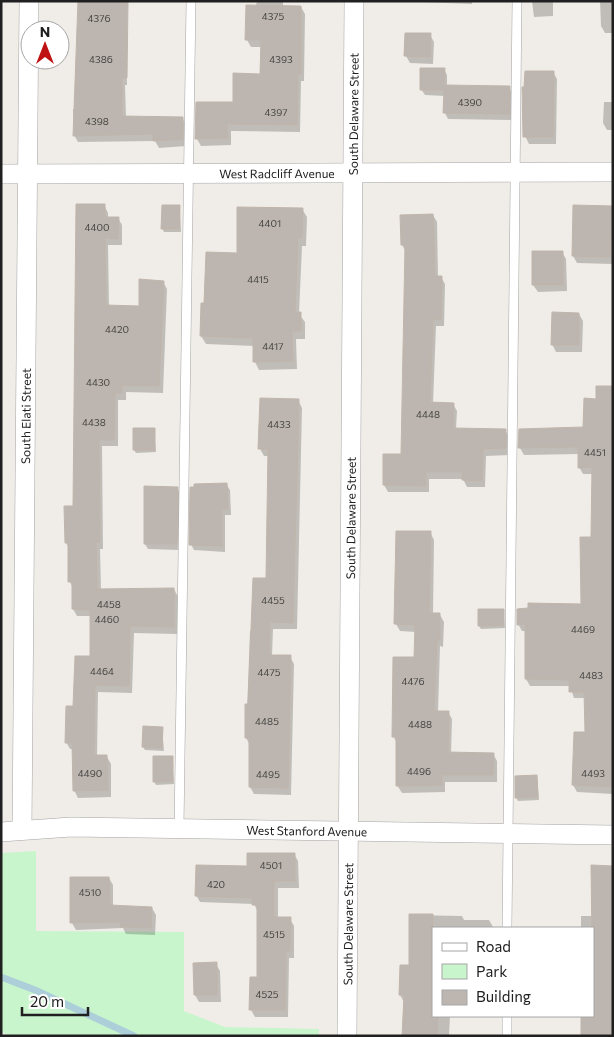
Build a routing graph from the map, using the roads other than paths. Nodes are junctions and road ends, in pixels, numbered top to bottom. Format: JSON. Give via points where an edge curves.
{"nodes":[{"id":1,"x":29,"y":1,"type":"edge"},
{"id":2,"x":191,"y":1,"type":"edge"},
{"id":3,"x":354,"y":1,"type":"edge"},
{"id":4,"x":516,"y":1,"type":"edge"},
{"id":5,"x":352,"y":172,"type":"junction"},
{"id":6,"x":515,"y":172,"type":"junction"},
{"id":7,"x":613,"y":172,"type":"edge"},
{"id":8,"x":190,"y":173,"type":"junction"},
{"id":9,"x":1,"y":174,"type":"edge"},
{"id":10,"x":27,"y":174,"type":"junction"},
{"id":11,"x":179,"y":828,"type":"junction"},
{"id":12,"x":22,"y":830,"type":"junction"},
{"id":13,"x":349,"y":831,"type":"junction"},
{"id":14,"x":1,"y":832,"type":"edge"},
{"id":15,"x":508,"y":834,"type":"junction"},
{"id":16,"x":613,"y":835,"type":"edge"},
{"id":17,"x":507,"y":927,"type":"edge"},
{"id":18,"x":507,"y":1017,"type":"edge"},
{"id":19,"x":347,"y":1036,"type":"edge"},
{"id":20,"x":507,"y":1036,"type":"edge"}],
"edges":[{"from":1,"to":10,"type":"street","name":"South Elati Street"},
{"from":2,"to":8,"type":"lane"},
{"from":3,"to":5,"type":"street","name":"South Delaware Street"},
{"from":4,"to":6,"type":"lane"},
{"from":5,"to":6,"type":"street","name":"West Radcliff Avenue"},
{"from":5,"to":8,"type":"street","name":"West Radcliff Avenue"},
{"from":5,"to":13,"type":"street","name":"South Delaware Street"},
{"from":6,"to":7,"type":"street","name":"West Radcliff Avenue"},
{"from":6,"to":15,"type":"lane"},
{"from":8,"to":10,"type":"street","name":"West Radcliff Avenue"},
{"from":8,"to":11,"type":"lane"},
{"from":9,"to":10,"type":"street","name":"West Radcliff Avenue"},
{"from":10,"to":12,"type":"street","name":"South Elati Street"},
{"from":11,"to":12,"type":"street","name":"West Stanford Avenue"},
{"from":11,"to":13,"type":"street","name":"West Stanford Avenue"},
{"from":12,"to":14,"type":"street","name":"West Stanford Avenue"},
{"from":13,"to":15,"type":"street","name":"West Stanford Avenue"},
{"from":13,"to":19,"type":"street","name":"South Delaware Street"},
{"from":15,"to":16,"type":"street","name":"West Stanford Avenue"},
{"from":15,"to":17,"type":"lane"},
{"from":18,"to":20,"type":"lane"}]}
